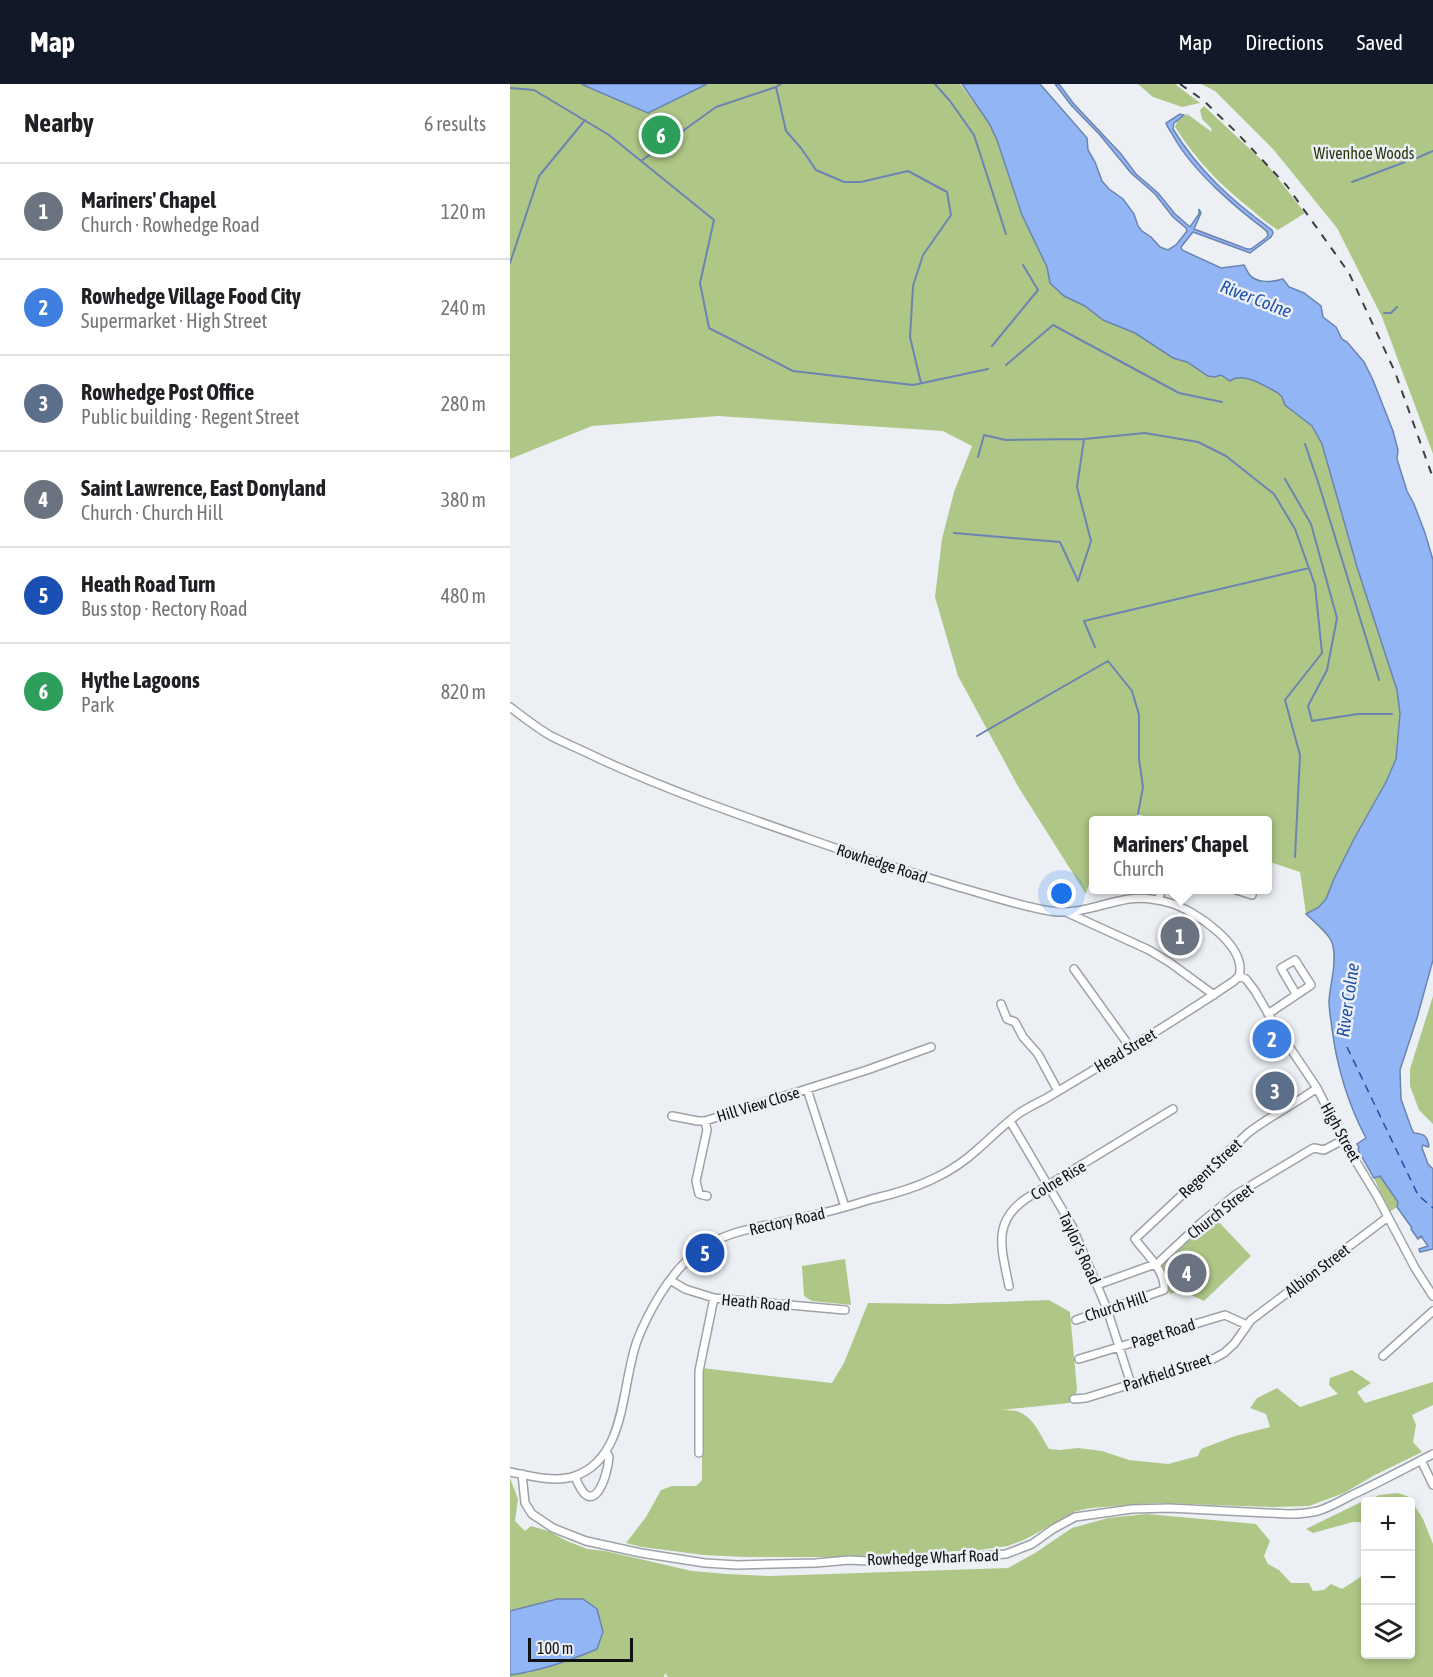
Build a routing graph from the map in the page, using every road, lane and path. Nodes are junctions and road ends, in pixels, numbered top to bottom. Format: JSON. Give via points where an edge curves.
{"nodes":[{"id":1,"x":510,"y":707,"type":"edge"},
{"id":2,"x":1160,"y":894,"type":"edge"},
{"id":3,"x":1249,"y":894,"type":"edge"},
{"id":4,"x":1252,"y":895,"type":"dead end"},
{"id":5,"x":1158,"y":900,"type":"junction"},
{"id":6,"x":1068,"y":913,"type":"junction"},
{"id":7,"x":1074,"y":969,"type":"dead end"},
{"id":8,"x":1239,"y":976,"type":"junction"},
{"id":9,"x":1296,"y":994,"type":"junction"},
{"id":10,"x":1214,"y":995,"type":"junction"},
{"id":11,"x":1001,"y":1004,"type":"dead end"},
{"id":12,"x":1268,"y":1014,"type":"junction"},
{"id":13,"x":931,"y":1047,"type":"dead end"},
{"id":14,"x":1130,"y":1047,"type":"junction"},
{"id":15,"x":1317,"y":1088,"type":"junction"},
{"id":16,"x":807,"y":1089,"type":"junction"},
{"id":17,"x":1058,"y":1091,"type":"junction"},
{"id":18,"x":1173,"y":1109,"type":"dead end"},
{"id":19,"x":672,"y":1116,"type":"dead end"},
{"id":20,"x":705,"y":1121,"type":"junction"},
{"id":21,"x":1010,"y":1121,"type":"junction"},
{"id":22,"x":1343,"y":1140,"type":"junction"},
{"id":23,"x":1048,"y":1186,"type":"junction"},
{"id":24,"x":700,"y":1197,"type":"dead end"},
{"id":25,"x":845,"y":1207,"type":"junction"},
{"id":26,"x":1388,"y":1217,"type":"junction"},
{"id":27,"x":1155,"y":1264,"type":"junction"},
{"id":28,"x":670,"y":1281,"type":"junction"},
{"id":29,"x":1009,"y":1286,"type":"dead end"},
{"id":30,"x":1097,"y":1286,"type":"junction"},
{"id":31,"x":1433,"y":1296,"type":"edge"},
{"id":32,"x":714,"y":1298,"type":"junction"},
{"id":33,"x":1107,"y":1309,"type":"junction"},
{"id":34,"x":845,"y":1310,"type":"dead end"},
{"id":35,"x":1433,"y":1311,"type":"edge"},
{"id":36,"x":1076,"y":1320,"type":"dead end"},
{"id":37,"x":1247,"y":1325,"type":"junction"},
{"id":38,"x":1119,"y":1346,"type":"junction"},
{"id":39,"x":1383,"y":1356,"type":"dead end"},
{"id":40,"x":1079,"y":1359,"type":"dead end"},
{"id":41,"x":1131,"y":1384,"type":"junction"},
{"id":42,"x":1074,"y":1399,"type":"dead end"},
{"id":43,"x":606,"y":1453,"type":"junction"},
{"id":44,"x":699,"y":1453,"type":"dead end"},
{"id":45,"x":1433,"y":1454,"type":"edge"},
{"id":46,"x":1421,"y":1460,"type":"junction"},
{"id":47,"x":510,"y":1472,"type":"edge"},
{"id":48,"x":522,"y":1474,"type":"junction"},
{"id":49,"x":575,"y":1476,"type":"junction"},
{"id":50,"x":1433,"y":1485,"type":"edge"}],
"edges":[{"from":1,"to":6,"type":"street","name":"Rowhedge Road","via":[[550,735],[632,774],[744,817],[986,895]]},
{"from":2,"to":5,"type":"street"},
{"from":3,"to":4,"type":"street"},
{"from":5,"to":6,"type":"street","name":"Rowhedge Road","via":[[1130,898]]},
{"from":5,"to":8,"type":"street","name":"Rowhedge Road","via":[[1192,912],[1220,934],[1237,956]]},
{"from":6,"to":10,"type":"street","via":[[1149,950]]},
{"from":7,"to":14,"type":"street"},
{"from":8,"to":10,"type":"street","name":"Head Street"},
{"from":8,"to":12,"type":"street","name":"High Street","via":[[1250,983]]},
{"from":9,"to":9,"type":"street","via":[[1281,968],[1295,960],[1311,985]]},
{"from":9,"to":12,"type":"street"},
{"from":10,"to":14,"type":"street","name":"Head Street"},
{"from":11,"to":17,"type":"street","via":[[1007,1019],[1016,1022],[1038,1054]]},
{"from":12,"to":15,"type":"street","name":"High Street"},
{"from":13,"to":16,"type":"street","name":"Hill View Close"},
{"from":14,"to":17,"type":"street","name":"Head Street"},
{"from":15,"to":22,"type":"street","name":"High Street"},
{"from":15,"to":27,"type":"street","name":"Regent Street","via":[[1248,1133],[1135,1239]]},
{"from":16,"to":20,"type":"street","name":"Hill View Close"},
{"from":16,"to":25,"type":"street","name":"Hill View Close"},
{"from":17,"to":21,"type":"street","name":"Head Street"},
{"from":18,"to":23,"type":"street","name":"Colne Rise"},
{"from":19,"to":20,"type":"street","name":"Hill View Close"},
{"from":20,"to":24,"type":"street","via":[[696,1181]]},
{"from":21,"to":23,"type":"street","name":"Taylor's Road"},
{"from":21,"to":25,"type":"street","name":"Rectory Road","via":[[976,1151],[935,1178]]},
{"from":22,"to":26,"type":"street","name":"High Street"},
{"from":22,"to":27,"type":"street","name":"Church Street","via":[[1324,1150],[1310,1150],[1235,1195]]},
{"from":23,"to":29,"type":"street","name":"Colne Rise","via":[[1020,1203],[1005,1219],[1001,1243]]},
{"from":23,"to":30,"type":"street","name":"Taylor's Road","via":[[1072,1227]]},
{"from":25,"to":28,"type":"street","name":"Rectory Road","via":[[722,1238],[694,1254]]},
{"from":26,"to":31,"type":"street","name":"High Street"},
{"from":26,"to":37,"type":"street","name":"Albion Street"},
{"from":27,"to":30,"type":"street","name":"Church Street"},
{"from":27,"to":33,"type":"street","name":"Church Hill","via":[[1165,1283],[1164,1290]]},
{"from":28,"to":32,"type":"street","name":"Heath Road"},
{"from":28,"to":43,"type":"street","name":"Rectory Road","via":[[636,1343],[614,1438]]},
{"from":30,"to":33,"type":"street","name":"Taylor's Road"},
{"from":32,"to":34,"type":"street","name":"Heath Road"},
{"from":32,"to":44,"type":"street","via":[[699,1371]]},
{"from":33,"to":36,"type":"street","name":"Church Hill"},
{"from":33,"to":38,"type":"street","name":"Taylor's Road"},
{"from":35,"to":39,"type":"street"},
{"from":37,"to":38,"type":"street","name":"Paget Road","via":[[1225,1315]]},
{"from":37,"to":41,"type":"street","name":"Parkfield Street","via":[[1234,1344],[1213,1359]]},
{"from":38,"to":40,"type":"street","name":"Paget Road"},
{"from":38,"to":41,"type":"street","name":"Taylor's Road"},
{"from":41,"to":42,"type":"street","name":"Parkfield Street"},
{"from":43,"to":49,"type":"street","name":"Rectory Road"},
{"from":43,"to":49,"type":"street","name":"Rectory Road","via":[[608,1466],[596,1495],[581,1492]]},
{"from":45,"to":46,"type":"street","name":"Rowhedge Wharf Road"},
{"from":46,"to":48,"type":"street","name":"Rowhedge Wharf Road","via":[[1318,1511],[1289,1514],[1132,1509],[1075,1517],[1032,1544],[1006,1554],[747,1565],[663,1558],[586,1541],[561,1531],[532,1514],[525,1503]]},
{"from":46,"to":50,"type":"street"},
{"from":47,"to":48,"type":"street"},
{"from":48,"to":49,"type":"street"}]}
